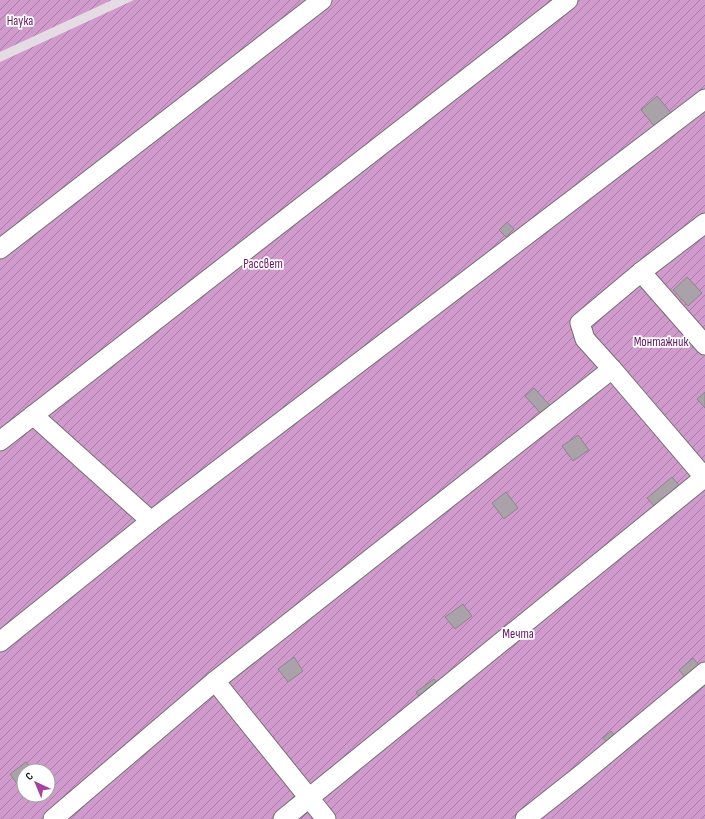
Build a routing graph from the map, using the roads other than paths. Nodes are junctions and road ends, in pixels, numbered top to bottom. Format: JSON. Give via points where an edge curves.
{"nodes":[{"id":1,"x":322,"y":0,"type":"edge"},
{"id":2,"x":568,"y":0,"type":"edge"},
{"id":3,"x":705,"y":99,"type":"edge"},
{"id":4,"x":705,"y":223,"type":"edge"},
{"id":5,"x":0,"y":249,"type":"edge"},
{"id":6,"x":642,"y":272,"type":"junction"},
{"id":7,"x":705,"y":345,"type":"edge"},
{"id":8,"x":612,"y":369,"type":"junction"},
{"id":9,"x":33,"y":415,"type":"junction"},
{"id":10,"x":0,"y":441,"type":"edge"},
{"id":11,"x":705,"y":478,"type":"edge"},
{"id":12,"x":151,"y":521,"type":"junction"},
{"id":13,"x":0,"y":642,"type":"edge"},
{"id":14,"x":705,"y":672,"type":"edge"},
{"id":15,"x":215,"y":681,"type":"junction"},
{"id":16,"x":309,"y":797,"type":"junction"},
{"id":17,"x":53,"y":819,"type":"edge"},
{"id":18,"x":283,"y":819,"type":"edge"},
{"id":19,"x":326,"y":819,"type":"edge"},
{"id":20,"x":524,"y":819,"type":"edge"}],
"edges":[{"from":1,"to":5,"type":"lane"},
{"from":2,"to":9,"type":"lane"},
{"from":3,"to":12,"type":"lane"},
{"from":4,"to":6,"type":"lane"},
{"from":6,"to":7,"type":"lane"},
{"from":6,"to":8,"type":"lane","via":[[580,323],[585,339]]},
{"from":8,"to":11,"type":"lane"},
{"from":8,"to":15,"type":"lane"},
{"from":9,"to":10,"type":"lane"},
{"from":9,"to":12,"type":"lane"},
{"from":11,"to":16,"type":"lane"},
{"from":12,"to":13,"type":"lane"},
{"from":14,"to":20,"type":"lane"},
{"from":15,"to":16,"type":"lane"},
{"from":15,"to":17,"type":"lane"},
{"from":16,"to":18,"type":"lane"},
{"from":16,"to":19,"type":"lane"}]}
